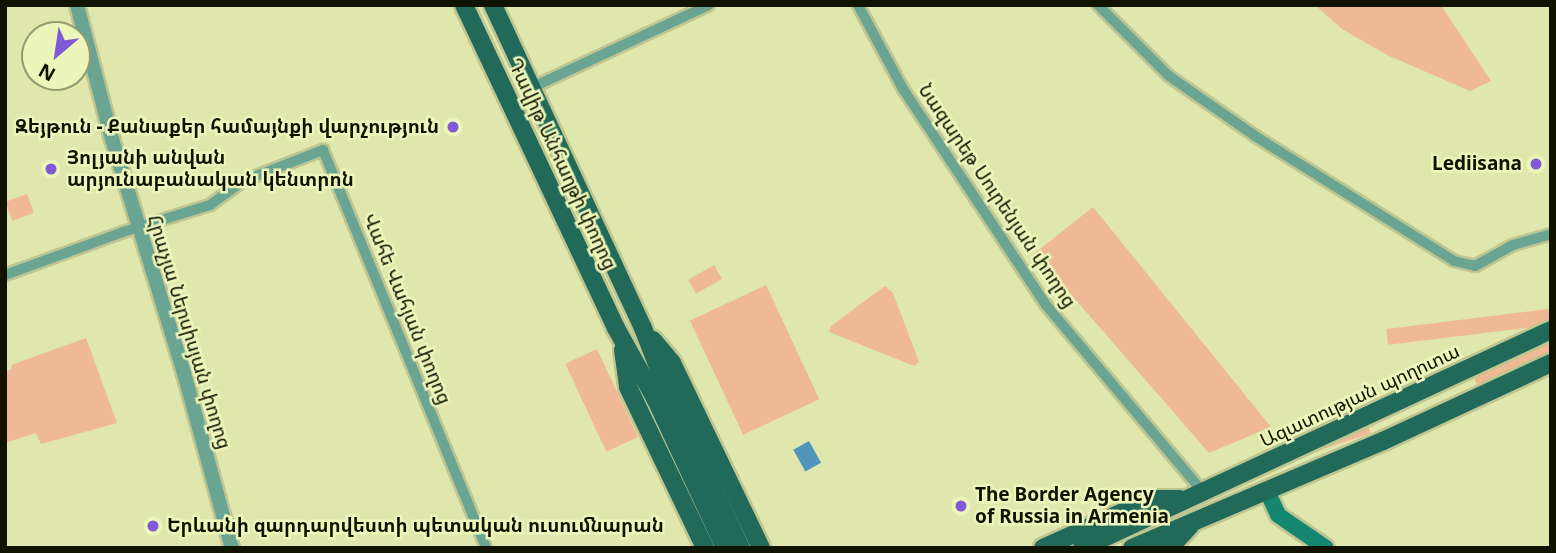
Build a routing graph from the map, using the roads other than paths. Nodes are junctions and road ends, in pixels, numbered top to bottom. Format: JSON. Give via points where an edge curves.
{"nodes":[{"id":1,"x":77,"y":5,"type":"edge"},
{"id":2,"x":85,"y":5,"type":"edge"},
{"id":3,"x":464,"y":5,"type":"edge"},
{"id":4,"x":494,"y":5,"type":"edge"},
{"id":5,"x":709,"y":5,"type":"edge"},
{"id":6,"x":858,"y":5,"type":"edge"},
{"id":7,"x":1098,"y":5,"type":"edge"},
{"id":8,"x":531,"y":88,"type":"junction"},
{"id":9,"x":141,"y":225,"type":"junction"},
{"id":10,"x":1551,"y":234,"type":"edge"},
{"id":11,"x":5,"y":275,"type":"edge"},
{"id":12,"x":643,"y":328,"type":"junction"},
{"id":13,"x":1551,"y":330,"type":"edge"},
{"id":14,"x":622,"y":340,"type":"junction"},
{"id":15,"x":1551,"y":363,"type":"edge"},
{"id":16,"x":1371,"y":415,"type":"junction"},
{"id":17,"x":1383,"y":441,"type":"junction"},
{"id":18,"x":1266,"y":491,"type":"junction"},
{"id":19,"x":1195,"y":496,"type":"junction"},
{"id":20,"x":1197,"y":519,"type":"junction"},
{"id":21,"x":485,"y":545,"type":"dead end"},
{"id":22,"x":232,"y":548,"type":"edge"},
{"id":23,"x":239,"y":548,"type":"edge"},
{"id":24,"x":705,"y":548,"type":"edge"},
{"id":25,"x":725,"y":548,"type":"edge"},
{"id":26,"x":741,"y":548,"type":"edge"},
{"id":27,"x":761,"y":548,"type":"edge"},
{"id":28,"x":1043,"y":548,"type":"edge"},
{"id":29,"x":1083,"y":548,"type":"edge"},
{"id":30,"x":1132,"y":548,"type":"edge"},
{"id":31,"x":1163,"y":548,"type":"edge"},
{"id":32,"x":1326,"y":548,"type":"edge"}],
"edges":[{"from":1,"to":9,"type":"street","name":"Հրաչյա Ներսիսյան փողոց"},
{"from":2,"to":9,"type":"street","name":"Հրաչյա Ներսիսյան փողոց"},
{"from":3,"to":14,"type":"main road","name":"Դավիթ Անհաղթի փողոց"},
{"from":4,"to":8,"type":"main road","name":"Դավիթ Անհաղթի փողոց"},
{"from":5,"to":8,"type":"street"},
{"from":6,"to":19,"type":"street","name":"Նազարեթ Սուրենյան փողոց","via":[[903,89],[1046,305]]},
{"from":7,"to":10,"type":"street","via":[[1169,76],[1255,136],[1454,261],[1475,266],[1513,245]]},
{"from":8,"to":12,"type":"main road","name":"Դավիթ Անհաղթի փողոց"},
{"from":9,"to":11,"type":"street"},
{"from":9,"to":21,"type":"street","name":"Վահե Վահյան փողոց","via":[[210,205],[243,181],[323,150]]},
{"from":9,"to":22,"type":"street","name":"Հրաչյա Ներսիսյան փողոց"},
{"from":9,"to":23,"type":"street","name":"Հրաչյա Ներսիսյան փողոց"},
{"from":12,"to":26,"type":"main road","name":"Դավիթ Անհաղթի փողոց","via":[[668,393]]},
{"from":12,"to":27,"type":"main road","name":"Դավիթ Անհաղթի փողոց","via":[[672,363]]},
{"from":13,"to":16,"type":"main road","name":"Ազատության պողոտա"},
{"from":14,"to":24,"type":"main road","name":"Դավիթ Անհաղթի փողոց","via":[[628,387]]},
{"from":14,"to":25,"type":"main road","name":"Դավիթ Անհաղթի փողոց","via":[[656,400]]},
{"from":15,"to":17,"type":"main road"},
{"from":16,"to":17,"type":"main road"},
{"from":16,"to":19,"type":"main road","name":"Ազատության պողոտա"},
{"from":17,"to":18,"type":"main road"},
{"from":18,"to":20,"type":"main road"},
{"from":18,"to":32,"type":"main road","via":[[1278,515]]},
{"from":19,"to":28,"type":"main road","name":"Ազատության պողոտա","via":[[1152,499]]},
{"from":19,"to":29,"type":"main road","name":"Ազատության պողոտա"},
{"from":20,"to":30,"type":"main road"},
{"from":20,"to":31,"type":"main road"}]}
